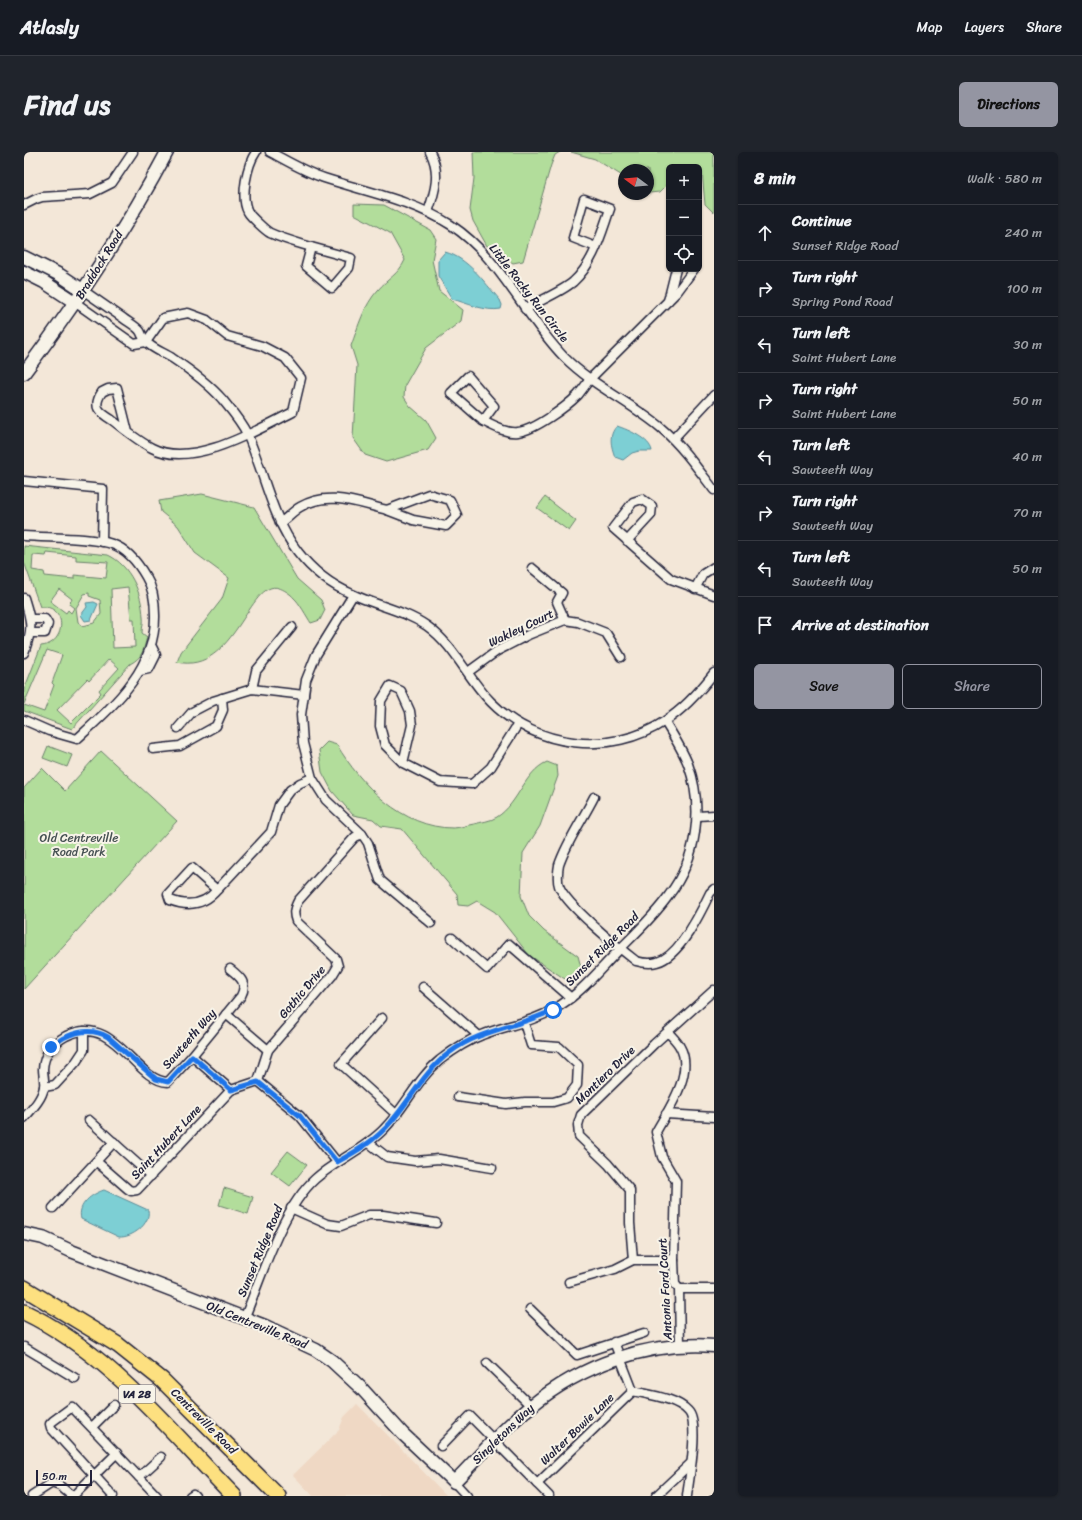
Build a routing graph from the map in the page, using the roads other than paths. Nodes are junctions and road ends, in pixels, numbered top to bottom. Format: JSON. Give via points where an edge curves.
{"nodes":[{"id":1,"x":133,"y":152,"type":"edge"},
{"id":2,"x":167,"y":152,"type":"edge"},
{"id":3,"x":256,"y":152,"type":"edge"},
{"id":4,"x":270,"y":152,"type":"edge"},
{"id":5,"x":430,"y":152,"type":"edge"},
{"id":6,"x":24,"y":205,"type":"edge"},
{"id":7,"x":428,"y":212,"type":"junction"},
{"id":8,"x":311,"y":247,"type":"junction"},
{"id":9,"x":596,"y":247,"type":"junction"},
{"id":10,"x":24,"y":257,"type":"edge"},
{"id":11,"x":24,"y":272,"type":"edge"},
{"id":12,"x":675,"y":272,"type":"edge"},
{"id":13,"x":692,"y":272,"type":"edge"},
{"id":14,"x":84,"y":291,"type":"junction"},
{"id":15,"x":668,"y":301,"type":"junction"},
{"id":16,"x":76,"y":303,"type":"junction"},
{"id":17,"x":525,"y":309,"type":"junction"},
{"id":18,"x":146,"y":342,"type":"junction"},
{"id":19,"x":24,"y":373,"type":"edge"},
{"id":20,"x":589,"y":380,"type":"junction"},
{"id":21,"x":714,"y":395,"type":"edge"},
{"id":22,"x":483,"y":421,"type":"junction"},
{"id":23,"x":128,"y":432,"type":"junction"},
{"id":24,"x":247,"y":435,"type":"junction"},
{"id":25,"x":673,"y":439,"type":"junction"},
{"id":26,"x":24,"y":481,"type":"edge"},
{"id":27,"x":714,"y":490,"type":"edge"},
{"id":28,"x":387,"y":510,"type":"junction"},
{"id":29,"x":280,"y":523,"type":"junction"},
{"id":30,"x":24,"y":536,"type":"edge"},
{"id":31,"x":627,"y":541,"type":"junction"},
{"id":32,"x":102,"y":542,"type":"junction"},
{"id":33,"x":714,"y":566,"type":"edge"},
{"id":34,"x":532,"y":568,"type":"dead end"},
{"id":35,"x":695,"y":589,"type":"junction"},
{"id":36,"x":353,"y":595,"type":"junction"},
{"id":37,"x":714,"y":595,"type":"edge"},
{"id":38,"x":24,"y":598,"type":"edge"},
{"id":39,"x":31,"y":619,"type":"junction"},
{"id":40,"x":566,"y":620,"type":"junction"},
{"id":41,"x":292,"y":627,"type":"dead end"},
{"id":42,"x":31,"y":633,"type":"junction"},
{"id":43,"x":24,"y":653,"type":"edge"},
{"id":44,"x":621,"y":656,"type":"dead end"},
{"id":45,"x":468,"y":672,"type":"junction"},
{"id":46,"x":714,"y":673,"type":"edge"},
{"id":47,"x":252,"y":689,"type":"junction"},
{"id":48,"x":304,"y":696,"type":"junction"},
{"id":49,"x":222,"y":698,"type":"junction"},
{"id":50,"x":24,"y":720,"type":"edge"},
{"id":51,"x":664,"y":722,"type":"junction"},
{"id":52,"x":518,"y":724,"type":"junction"},
{"id":53,"x":178,"y":728,"type":"dead end"},
{"id":54,"x":153,"y":749,"type":"dead end"},
{"id":55,"x":403,"y":763,"type":"junction"},
{"id":56,"x":312,"y":778,"type":"junction"},
{"id":57,"x":594,"y":797,"type":"dead end"},
{"id":58,"x":714,"y":815,"type":"edge"},
{"id":59,"x":698,"y":816,"type":"junction"},
{"id":60,"x":362,"y":834,"type":"junction"},
{"id":61,"x":714,"y":889,"type":"edge"},
{"id":62,"x":217,"y":890,"type":"junction"},
{"id":63,"x":431,"y":923,"type":"dead end"},
{"id":64,"x":452,"y":938,"type":"dead end"},
{"id":65,"x":620,"y":949,"type":"junction"},
{"id":66,"x":230,"y":969,"type":"dead end"},
{"id":67,"x":424,"y":987,"type":"dead end"},
{"id":68,"x":714,"y":990,"type":"edge"},
{"id":69,"x":571,"y":998,"type":"junction"},
{"id":70,"x":226,"y":1014,"type":"junction"},
{"id":71,"x":382,"y":1018,"type":"dead end"},
{"id":72,"x":524,"y":1023,"type":"junction"},
{"id":73,"x":84,"y":1031,"type":"junction"},
{"id":74,"x":668,"y":1032,"type":"junction"},
{"id":75,"x":479,"y":1036,"type":"junction"},
{"id":76,"x":268,"y":1050,"type":"junction"},
{"id":77,"x":192,"y":1056,"type":"junction"},
{"id":78,"x":258,"y":1082,"type":"junction"},
{"id":79,"x":44,"y":1087,"type":"junction"},
{"id":80,"x":231,"y":1090,"type":"junction"},
{"id":81,"x":458,"y":1097,"type":"dead end"},
{"id":82,"x":666,"y":1114,"type":"junction"},
{"id":83,"x":397,"y":1115,"type":"junction"},
{"id":84,"x":714,"y":1117,"type":"edge"},
{"id":85,"x":24,"y":1118,"type":"edge"},
{"id":86,"x":89,"y":1120,"type":"dead end"},
{"id":87,"x":114,"y":1142,"type":"junction"},
{"id":88,"x":369,"y":1143,"type":"junction"},
{"id":89,"x":97,"y":1162,"type":"junction"},
{"id":90,"x":337,"y":1162,"type":"junction"},
{"id":91,"x":492,"y":1168,"type":"dead end"},
{"id":92,"x":151,"y":1176,"type":"junction"},
{"id":93,"x":53,"y":1208,"type":"dead end"},
{"id":94,"x":291,"y":1208,"type":"junction"},
{"id":95,"x":436,"y":1223,"type":"dead end"},
{"id":96,"x":24,"y":1234,"type":"edge"},
{"id":97,"x":633,"y":1260,"type":"junction"},
{"id":98,"x":674,"y":1260,"type":"junction"},
{"id":99,"x":569,"y":1282,"type":"dead end"},
{"id":100,"x":24,"y":1288,"type":"edge"},
{"id":101,"x":679,"y":1289,"type":"junction"},
{"id":102,"x":714,"y":1289,"type":"edge"},
{"id":103,"x":530,"y":1309,"type":"dead end"},
{"id":104,"x":24,"y":1312,"type":"edge"},
{"id":105,"x":244,"y":1319,"type":"junction"},
{"id":106,"x":644,"y":1333,"type":"dead end"},
{"id":107,"x":614,"y":1342,"type":"junction"},
{"id":108,"x":680,"y":1346,"type":"junction"},
{"id":109,"x":714,"y":1346,"type":"edge"},
{"id":110,"x":24,"y":1347,"type":"edge"},
{"id":111,"x":620,"y":1357,"type":"junction"},
{"id":112,"x":487,"y":1363,"type":"dead end"},
{"id":113,"x":76,"y":1378,"type":"dead end"},
{"id":114,"x":633,"y":1391,"type":"junction"},
{"id":115,"x":114,"y":1405,"type":"dead end"},
{"id":116,"x":531,"y":1406,"type":"junction"},
{"id":117,"x":92,"y":1427,"type":"junction"},
{"id":118,"x":495,"y":1440,"type":"junction"},
{"id":119,"x":441,"y":1446,"type":"dead end"},
{"id":120,"x":117,"y":1453,"type":"junction"},
{"id":121,"x":161,"y":1457,"type":"dead end"},
{"id":122,"x":690,"y":1464,"type":"junction"},
{"id":123,"x":94,"y":1475,"type":"junction"},
{"id":124,"x":139,"y":1477,"type":"junction"},
{"id":125,"x":454,"y":1482,"type":"junction"},
{"id":126,"x":537,"y":1484,"type":"junction"},
{"id":127,"x":32,"y":1496,"type":"edge"},
{"id":128,"x":73,"y":1496,"type":"edge"},
{"id":129,"x":113,"y":1496,"type":"edge"},
{"id":130,"x":157,"y":1496,"type":"edge"},
{"id":131,"x":190,"y":1496,"type":"edge"},
{"id":132,"x":195,"y":1496,"type":"edge"},
{"id":133,"x":234,"y":1496,"type":"edge"},
{"id":134,"x":278,"y":1496,"type":"edge"},
{"id":135,"x":467,"y":1496,"type":"edge"},
{"id":136,"x":549,"y":1496,"type":"edge"},
{"id":137,"x":656,"y":1496,"type":"edge"},
{"id":138,"x":688,"y":1496,"type":"edge"}],
"edges":[{"from":1,"to":6,"type":"street","via":[[112,183],[90,194],[36,199]]},
{"from":2,"to":14,"type":"street","name":"Braddock Road"},
{"from":3,"to":8,"type":"street","via":[[250,162],[246,180],[245,197],[248,212],[269,233]]},
{"from":4,"to":7,"type":"street","name":"Little Rocky Run Circle","via":[[310,173]]},
{"from":5,"to":7,"type":"street","via":[[435,160],[437,176],[434,197]]},
{"from":7,"to":17,"type":"street","name":"Little Rocky Run Circle","via":[[451,226],[483,252],[507,281]]},
{"from":8,"to":8,"type":"street","via":[[306,266],[332,288],[349,268],[352,258]]},
{"from":9,"to":9,"type":"street","via":[[610,209],[584,199],[573,238]]},
{"from":9,"to":17,"type":"street","via":[[585,268],[572,282]]},
{"from":10,"to":14,"type":"street","via":[[60,275]]},
{"from":11,"to":16,"type":"street"},
{"from":12,"to":15,"type":"street"},
{"from":13,"to":15,"type":"street"},
{"from":14,"to":16,"type":"street","name":"Braddock Road"},
{"from":14,"to":18,"type":"street","via":[[139,330]]},
{"from":15,"to":20,"type":"street"},
{"from":16,"to":18,"type":"street","via":[[134,344]]},
{"from":16,"to":19,"type":"street","name":"Braddock Road"},
{"from":17,"to":20,"type":"street","name":"Little Rocky Run Circle","via":[[550,342]]},
{"from":18,"to":24,"type":"street","via":[[204,381],[230,408]]},
{"from":18,"to":24,"type":"street","via":[[163,318],[188,313],[207,320],[227,336],[262,346],[285,358],[301,378],[292,412]]},
{"from":20,"to":22,"type":"street","via":[[578,394],[532,428],[517,432],[501,429]]},
{"from":20,"to":25,"type":"street","name":"Little Rocky Run Circle","via":[[634,408]]},
{"from":21,"to":25,"type":"street"},
{"from":22,"to":22,"type":"street","via":[[450,393],[468,376],[494,406]]},
{"from":23,"to":23,"type":"street","via":[[99,412],[97,405],[102,392],[117,388]]},
{"from":23,"to":24,"type":"street","via":[[152,449],[170,454],[193,452]]},
{"from":24,"to":29,"type":"street"},
{"from":25,"to":27,"type":"street","name":"Little Rocky Run Circle"},
{"from":26,"to":32,"type":"street","via":[[103,489]]},
{"from":28,"to":28,"type":"street","via":[[428,494],[450,500],[457,515],[446,526],[413,520]]},
{"from":28,"to":29,"type":"street","via":[[344,499],[324,499],[300,507]]},
{"from":29,"to":36,"type":"street","via":[[306,562],[328,581]]},
{"from":30,"to":32,"type":"street"},
{"from":31,"to":31,"type":"street","via":[[613,528],[633,502],[642,499],[652,506],[651,515]]},
{"from":31,"to":35,"type":"street","via":[[671,579]]},
{"from":32,"to":50,"type":"street","via":[[123,549],[139,565],[149,581],[155,601],[152,647],[140,670],[98,720],[77,739]]},
{"from":33,"to":35,"type":"street","via":[[703,574]]},
{"from":34,"to":40,"type":"street","name":"Wakley Court","via":[[562,593],[557,602]]},
{"from":35,"to":37,"type":"street"},
{"from":36,"to":45,"type":"street","via":[[395,609],[420,622],[442,639]]},
{"from":36,"to":48,"type":"street","via":[[316,655],[306,680]]},
{"from":38,"to":39,"type":"street"},
{"from":39,"to":42,"type":"street"},
{"from":39,"to":42,"type":"street","via":[[45,619],[48,624],[45,633]]},
{"from":40,"to":44,"type":"street","name":"Wakley Court","via":[[606,633]]},
{"from":40,"to":45,"type":"street","name":"Wakley Court","via":[[497,651]]},
{"from":41,"to":47,"type":"street","via":[[256,671]]},
{"from":42,"to":43,"type":"street"},
{"from":45,"to":52,"type":"street","via":[[491,702]]},
{"from":46,"to":51,"type":"street","via":[[688,702]]},
{"from":47,"to":48,"type":"street"},
{"from":47,"to":49,"type":"street"},
{"from":48,"to":56,"type":"street","via":[[301,716],[302,743]]},
{"from":49,"to":53,"type":"street","via":[[192,712]]},
{"from":49,"to":54,"type":"street","via":[[223,710],[216,726],[180,746]]},
{"from":51,"to":52,"type":"street","via":[[621,740],[587,743],[554,739]]},
{"from":51,"to":59,"type":"street","name":"Sunset Ridge Road","via":[[688,765]]},
{"from":52,"to":55,"type":"street","via":[[491,767],[472,784],[440,782]]},
{"from":55,"to":55,"type":"street","via":[[385,745],[380,726],[381,701],[390,686],[401,691],[410,711],[412,725]]},
{"from":56,"to":60,"type":"street","via":[[326,800]]},
{"from":56,"to":62,"type":"street","via":[[300,782],[290,790],[279,805],[271,832]]},
{"from":57,"to":65,"type":"street","via":[[560,862],[558,885],[567,900]]},
{"from":58,"to":59,"type":"street"},
{"from":59,"to":65,"type":"street","name":"Sunset Ridge Road","via":[[692,849],[681,878],[655,913]]},
{"from":60,"to":63,"type":"street","via":[[368,843],[380,880]]},
{"from":60,"to":76,"type":"street","name":"Gothic Drive","via":[[355,837],[298,901],[294,914],[296,921],[333,956],[338,966]]},
{"from":61,"to":65,"type":"street","via":[[688,935],[659,961],[648,964],[636,961]]},
{"from":62,"to":62,"type":"street","via":[[192,868],[168,894],[170,900],[180,904],[191,904],[209,899]]},
{"from":64,"to":69,"type":"street","via":[[487,969],[509,944]]},
{"from":65,"to":69,"type":"street","name":"Sunset Ridge Road"},
{"from":66,"to":70,"type":"street","name":"Sawteeth Way","via":[[241,978],[244,991]]},
{"from":67,"to":75,"type":"street"},
{"from":68,"to":74,"type":"street","name":"Montiero Drive"},
{"from":69,"to":72,"type":"street","name":"Sunset Ridge Road","via":[[553,1010]]},
{"from":70,"to":76,"type":"street"},
{"from":70,"to":77,"type":"street","name":"Sawteeth Way"},
{"from":71,"to":83,"type":"street","via":[[341,1064]]},
{"from":72,"to":75,"type":"street","name":"Sunset Ridge Road"},
{"from":72,"to":81,"type":"street","via":[[531,1045],[559,1047],[578,1065],[577,1085],[567,1098],[553,1102],[506,1104]]},
{"from":73,"to":77,"type":"street","name":"Sawteeth Way","via":[[108,1037],[162,1082],[168,1082]]},
{"from":73,"to":79,"type":"street","via":[[84,1050],[76,1062],[55,1085]]},
{"from":73,"to":79,"type":"street","via":[[71,1034],[51,1047],[45,1057]]},
{"from":74,"to":82,"type":"street","name":"Antonia Ford Court","via":[[680,1048],[684,1069],[679,1093]]},
{"from":74,"to":97,"type":"street","name":"Montiero Drive","via":[[581,1115],[578,1126],[579,1136],[630,1190]]},
{"from":75,"to":83,"type":"street","name":"Sunset Ridge Road","via":[[451,1051],[438,1062],[417,1085]]},
{"from":76,"to":78,"type":"street","name":"Gothic Drive"},
{"from":77,"to":80,"type":"street"},
{"from":78,"to":80,"type":"street"},
{"from":78,"to":90,"type":"street","via":[[300,1116]]},
{"from":79,"to":85,"type":"street","via":[[38,1102]]},
{"from":80,"to":92,"type":"street","name":"Saint Hubert Lane"},
{"from":82,"to":84,"type":"street"},
{"from":82,"to":98,"type":"street","name":"Antonia Ford Court","via":[[656,1132],[662,1157],[676,1180]]},
{"from":83,"to":88,"type":"street","name":"Sunset Ridge Road"},
{"from":86,"to":87,"type":"street"},
{"from":87,"to":89,"type":"street"},
{"from":87,"to":92,"type":"street"},
{"from":88,"to":90,"type":"street","name":"Sunset Ridge Road"},
{"from":88,"to":91,"type":"street","via":[[387,1157],[415,1161],[438,1159]]},
{"from":89,"to":92,"type":"street","name":"Saint Hubert Lane","via":[[131,1191],[137,1190]]},
{"from":89,"to":93,"type":"street"},
{"from":90,"to":94,"type":"street","name":"Sunset Ridge Road","via":[[313,1180]]},
{"from":94,"to":95,"type":"street","via":[[327,1224],[341,1226],[369,1215]]},
{"from":94,"to":105,"type":"street","name":"Sunset Ridge Road"},
{"from":96,"to":105,"type":"street","name":"Old Centreville Road","via":[[43,1238]]},
{"from":97,"to":98,"type":"street"},
{"from":97,"to":99,"type":"street","via":[[615,1269]]},
{"from":98,"to":101,"type":"street","name":"Antonia Ford Court","via":[[675,1284]]},
{"from":100,"to":134,"type":"highway","name":"Centreville Road","number":"VA 28","via":[[118,1345],[162,1380]]},
{"from":101,"to":102,"type":"street"},
{"from":101,"to":108,"type":"street","name":"Antonia Ford Court"},
{"from":103,"to":107,"type":"street","via":[[577,1355]]},
{"from":104,"to":133,"type":"highway","number":"VA 28","via":[[43,1321],[98,1359],[120,1378],[153,1409]]},
{"from":105,"to":125,"type":"street","name":"Old Centreville Road","via":[[310,1347],[332,1361]]},
{"from":106,"to":107,"type":"street"},
{"from":107,"to":111,"type":"street"},
{"from":108,"to":109,"type":"street","name":"Singletons Way"},
{"from":108,"to":111,"type":"street","name":"Singletons Way"},
{"from":110,"to":113,"type":"street"},
{"from":111,"to":114,"type":"street"},
{"from":111,"to":116,"type":"street","name":"Singletons Way","via":[[570,1380]]},
{"from":112,"to":116,"type":"street"},
{"from":114,"to":122,"type":"street","via":[[674,1402],[688,1411],[693,1419],[694,1429]]},
{"from":114,"to":126,"type":"street","name":"Walter Bowie Lane"},
{"from":115,"to":117,"type":"street"},
{"from":116,"to":118,"type":"street","name":"Singletons Way"},
{"from":117,"to":120,"type":"street"},
{"from":117,"to":123,"type":"street","via":[[72,1407],[50,1424]]},
{"from":118,"to":119,"type":"street","via":[[470,1416]]},
{"from":118,"to":125,"type":"street","name":"Singletons Way"},
{"from":118,"to":126,"type":"street"},
{"from":120,"to":123,"type":"street"},
{"from":120,"to":124,"type":"street"},
{"from":121,"to":124,"type":"street"},
{"from":122,"to":137,"type":"street"},
{"from":122,"to":138,"type":"street"},
{"from":123,"to":128,"type":"street"},
{"from":123,"to":129,"type":"street"},
{"from":124,"to":130,"type":"street"},
{"from":125,"to":135,"type":"street","name":"Old Centreville Road"},
{"from":126,"to":136,"type":"street"},
{"from":127,"to":128,"type":"street","via":[[52,1483]]},
{"from":131,"to":132,"type":"street"}]}
